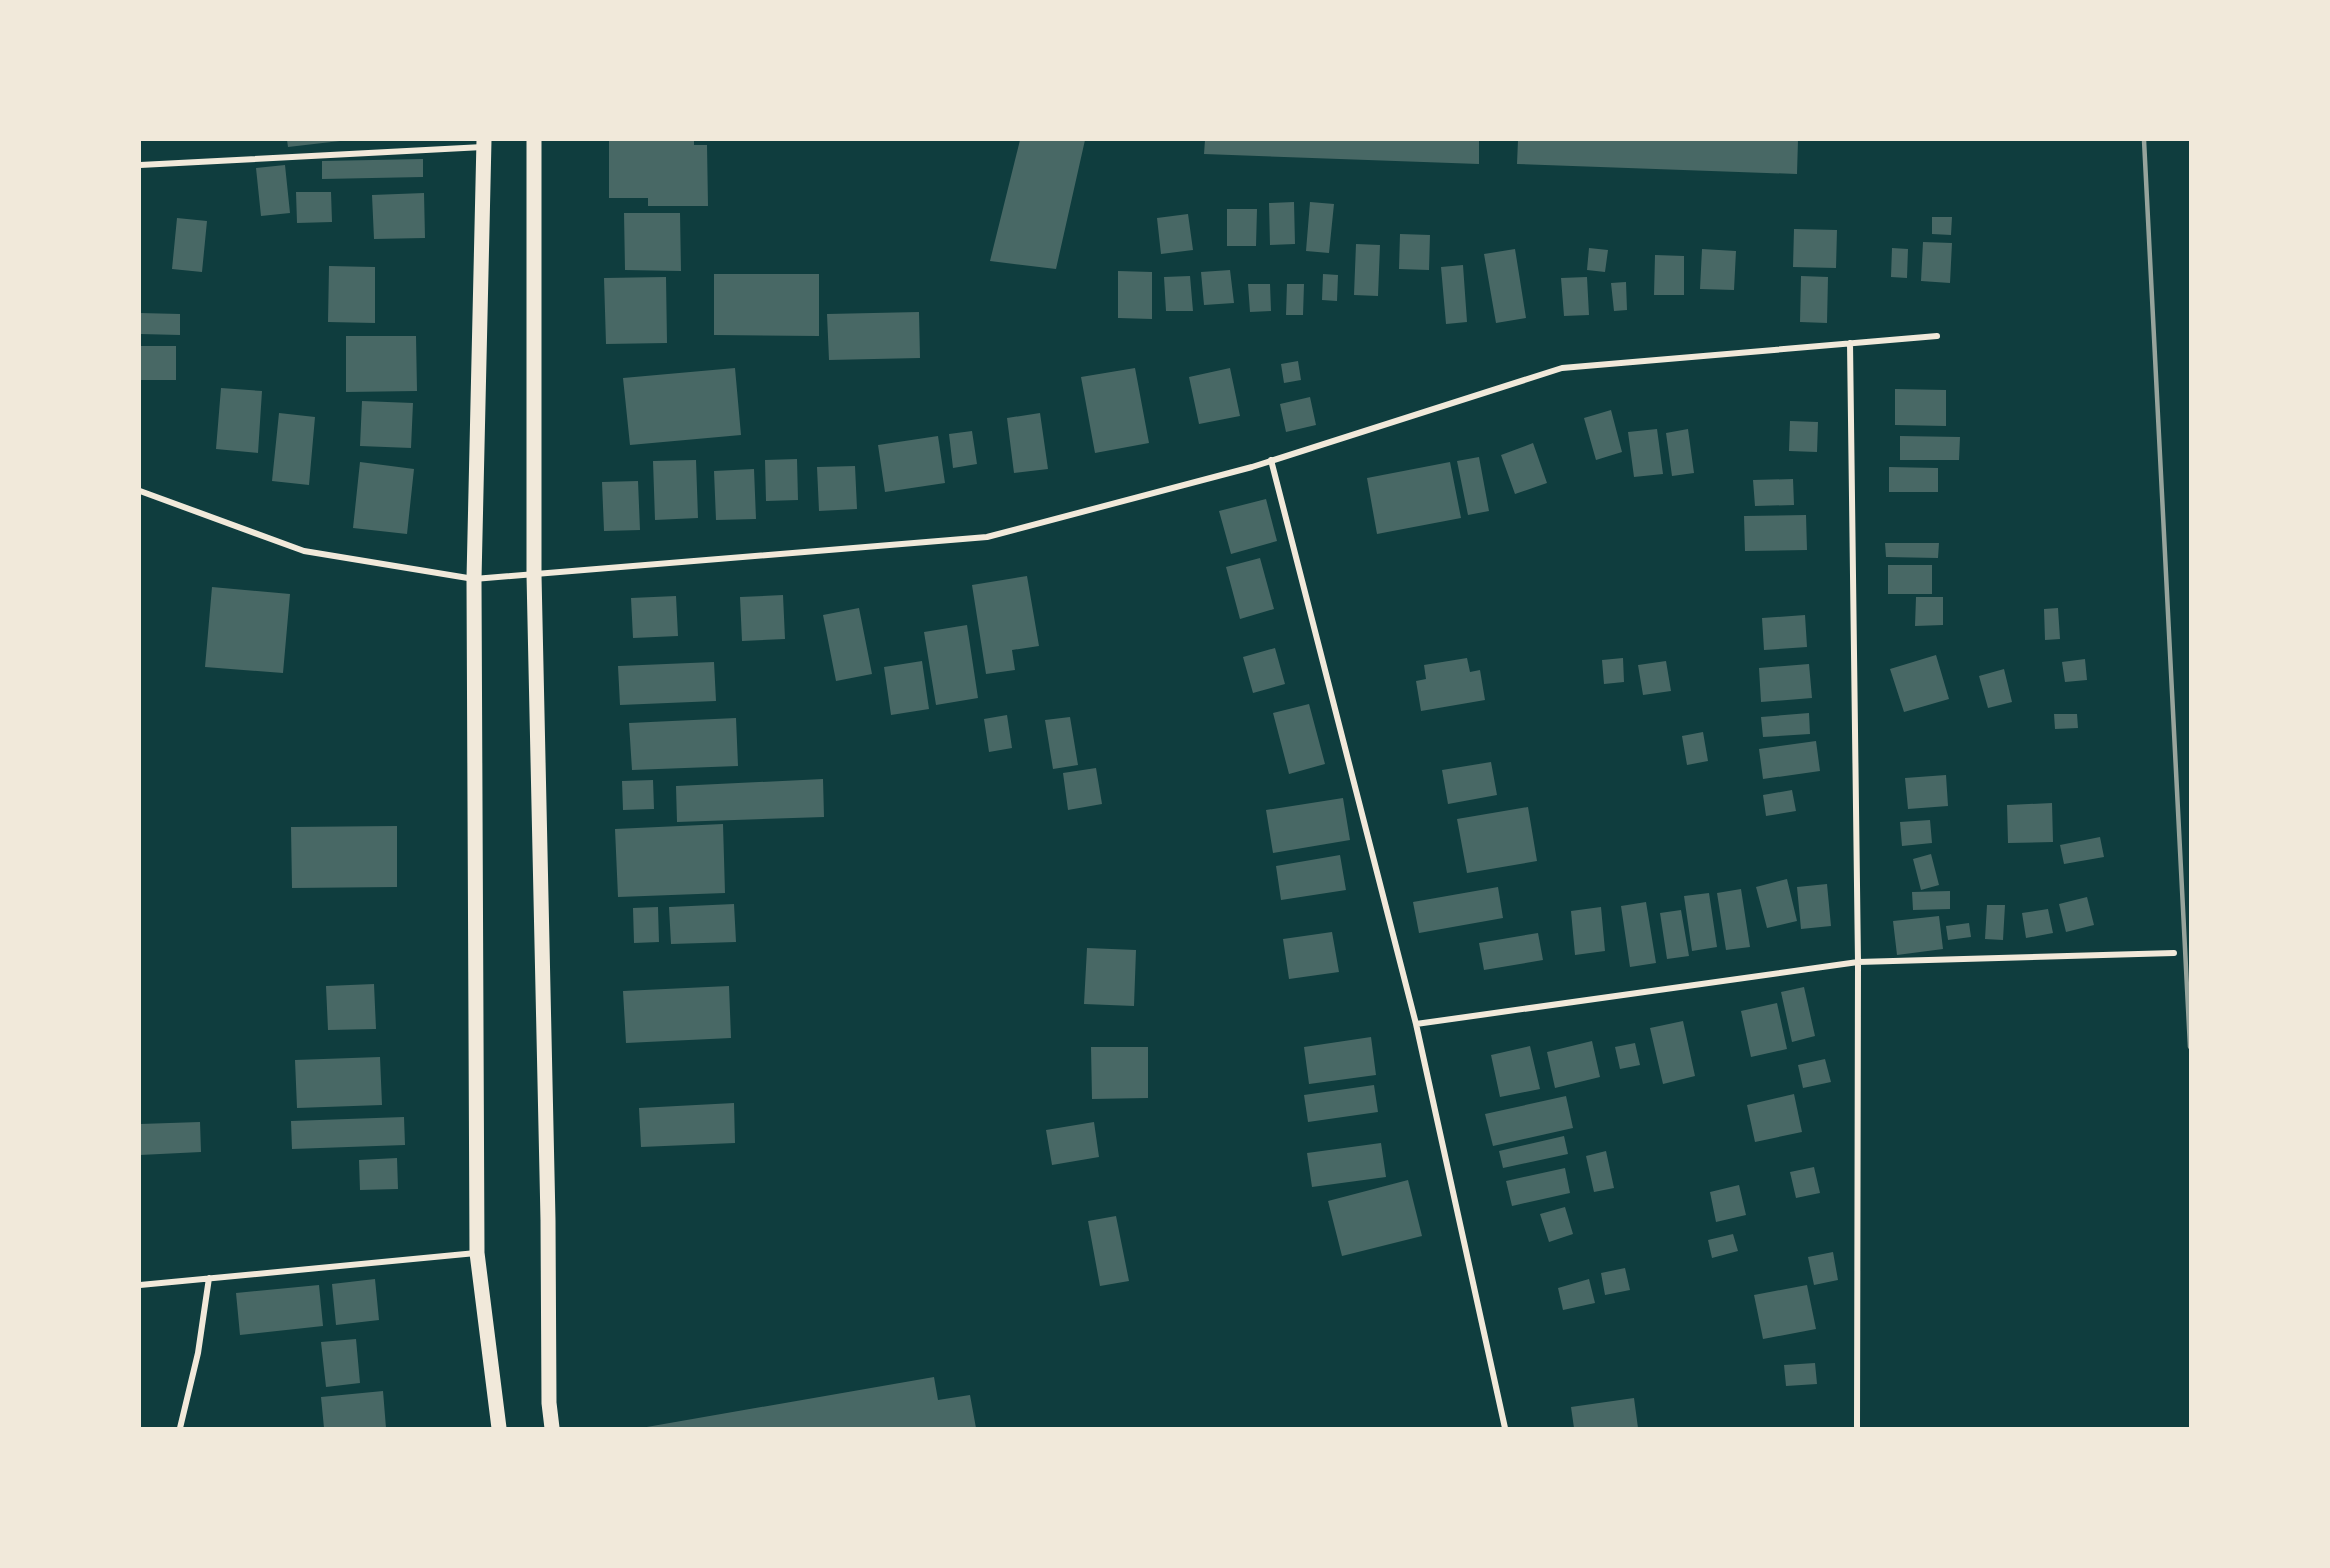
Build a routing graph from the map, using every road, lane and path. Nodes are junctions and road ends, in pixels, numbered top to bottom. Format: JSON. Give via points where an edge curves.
{"nodes":[{"id":1,"x":534,"y":140,"type":"edge"},
{"id":2,"x":484,"y":143,"type":"edge"},
{"id":3,"x":140,"y":165,"type":"edge"},
{"id":4,"x":1937,"y":336,"type":"dead end"},
{"id":5,"x":1850,"y":343,"type":"junction"},
{"id":6,"x":1271,"y":460,"type":"junction"},
{"id":7,"x":140,"y":491,"type":"edge"},
{"id":8,"x":534,"y":575,"type":"junction"},
{"id":9,"x":474,"y":579,"type":"junction"},
{"id":10,"x":2174,"y":953,"type":"dead end"},
{"id":11,"x":1858,"y":962,"type":"junction"},
{"id":12,"x":1416,"y":1024,"type":"junction"},
{"id":13,"x":477,"y":1253,"type":"junction"},
{"id":14,"x":209,"y":1278,"type":"junction"},
{"id":15,"x":140,"y":1285,"type":"edge"},
{"id":16,"x":180,"y":1428,"type":"edge"},
{"id":17,"x":499,"y":1428,"type":"edge"},
{"id":18,"x":552,"y":1428,"type":"edge"},
{"id":19,"x":1505,"y":1428,"type":"edge"},
{"id":20,"x":1857,"y":1428,"type":"edge"}],
"edges":[{"from":1,"to":8,"type":"main road"},
{"from":2,"to":3,"type":"street"},
{"from":2,"to":9,"type":"main road"},
{"from":4,"to":5,"type":"street"},
{"from":5,"to":6,"type":"street","via":[[1562,368]]},
{"from":5,"to":11,"type":"street"},
{"from":6,"to":8,"type":"street","via":[[987,537]]},
{"from":6,"to":12,"type":"street"},
{"from":7,"to":9,"type":"street","via":[[304,551]]},
{"from":8,"to":9,"type":"street"},
{"from":8,"to":18,"type":"main road"},
{"from":9,"to":13,"type":"main road"},
{"from":10,"to":11,"type":"street"},
{"from":11,"to":12,"type":"street"},
{"from":11,"to":20,"type":"street"},
{"from":12,"to":19,"type":"street"},
{"from":13,"to":14,"type":"street"},
{"from":13,"to":17,"type":"main road"},
{"from":14,"to":15,"type":"street"},
{"from":14,"to":16,"type":"street","via":[[198,1353]]}]}
